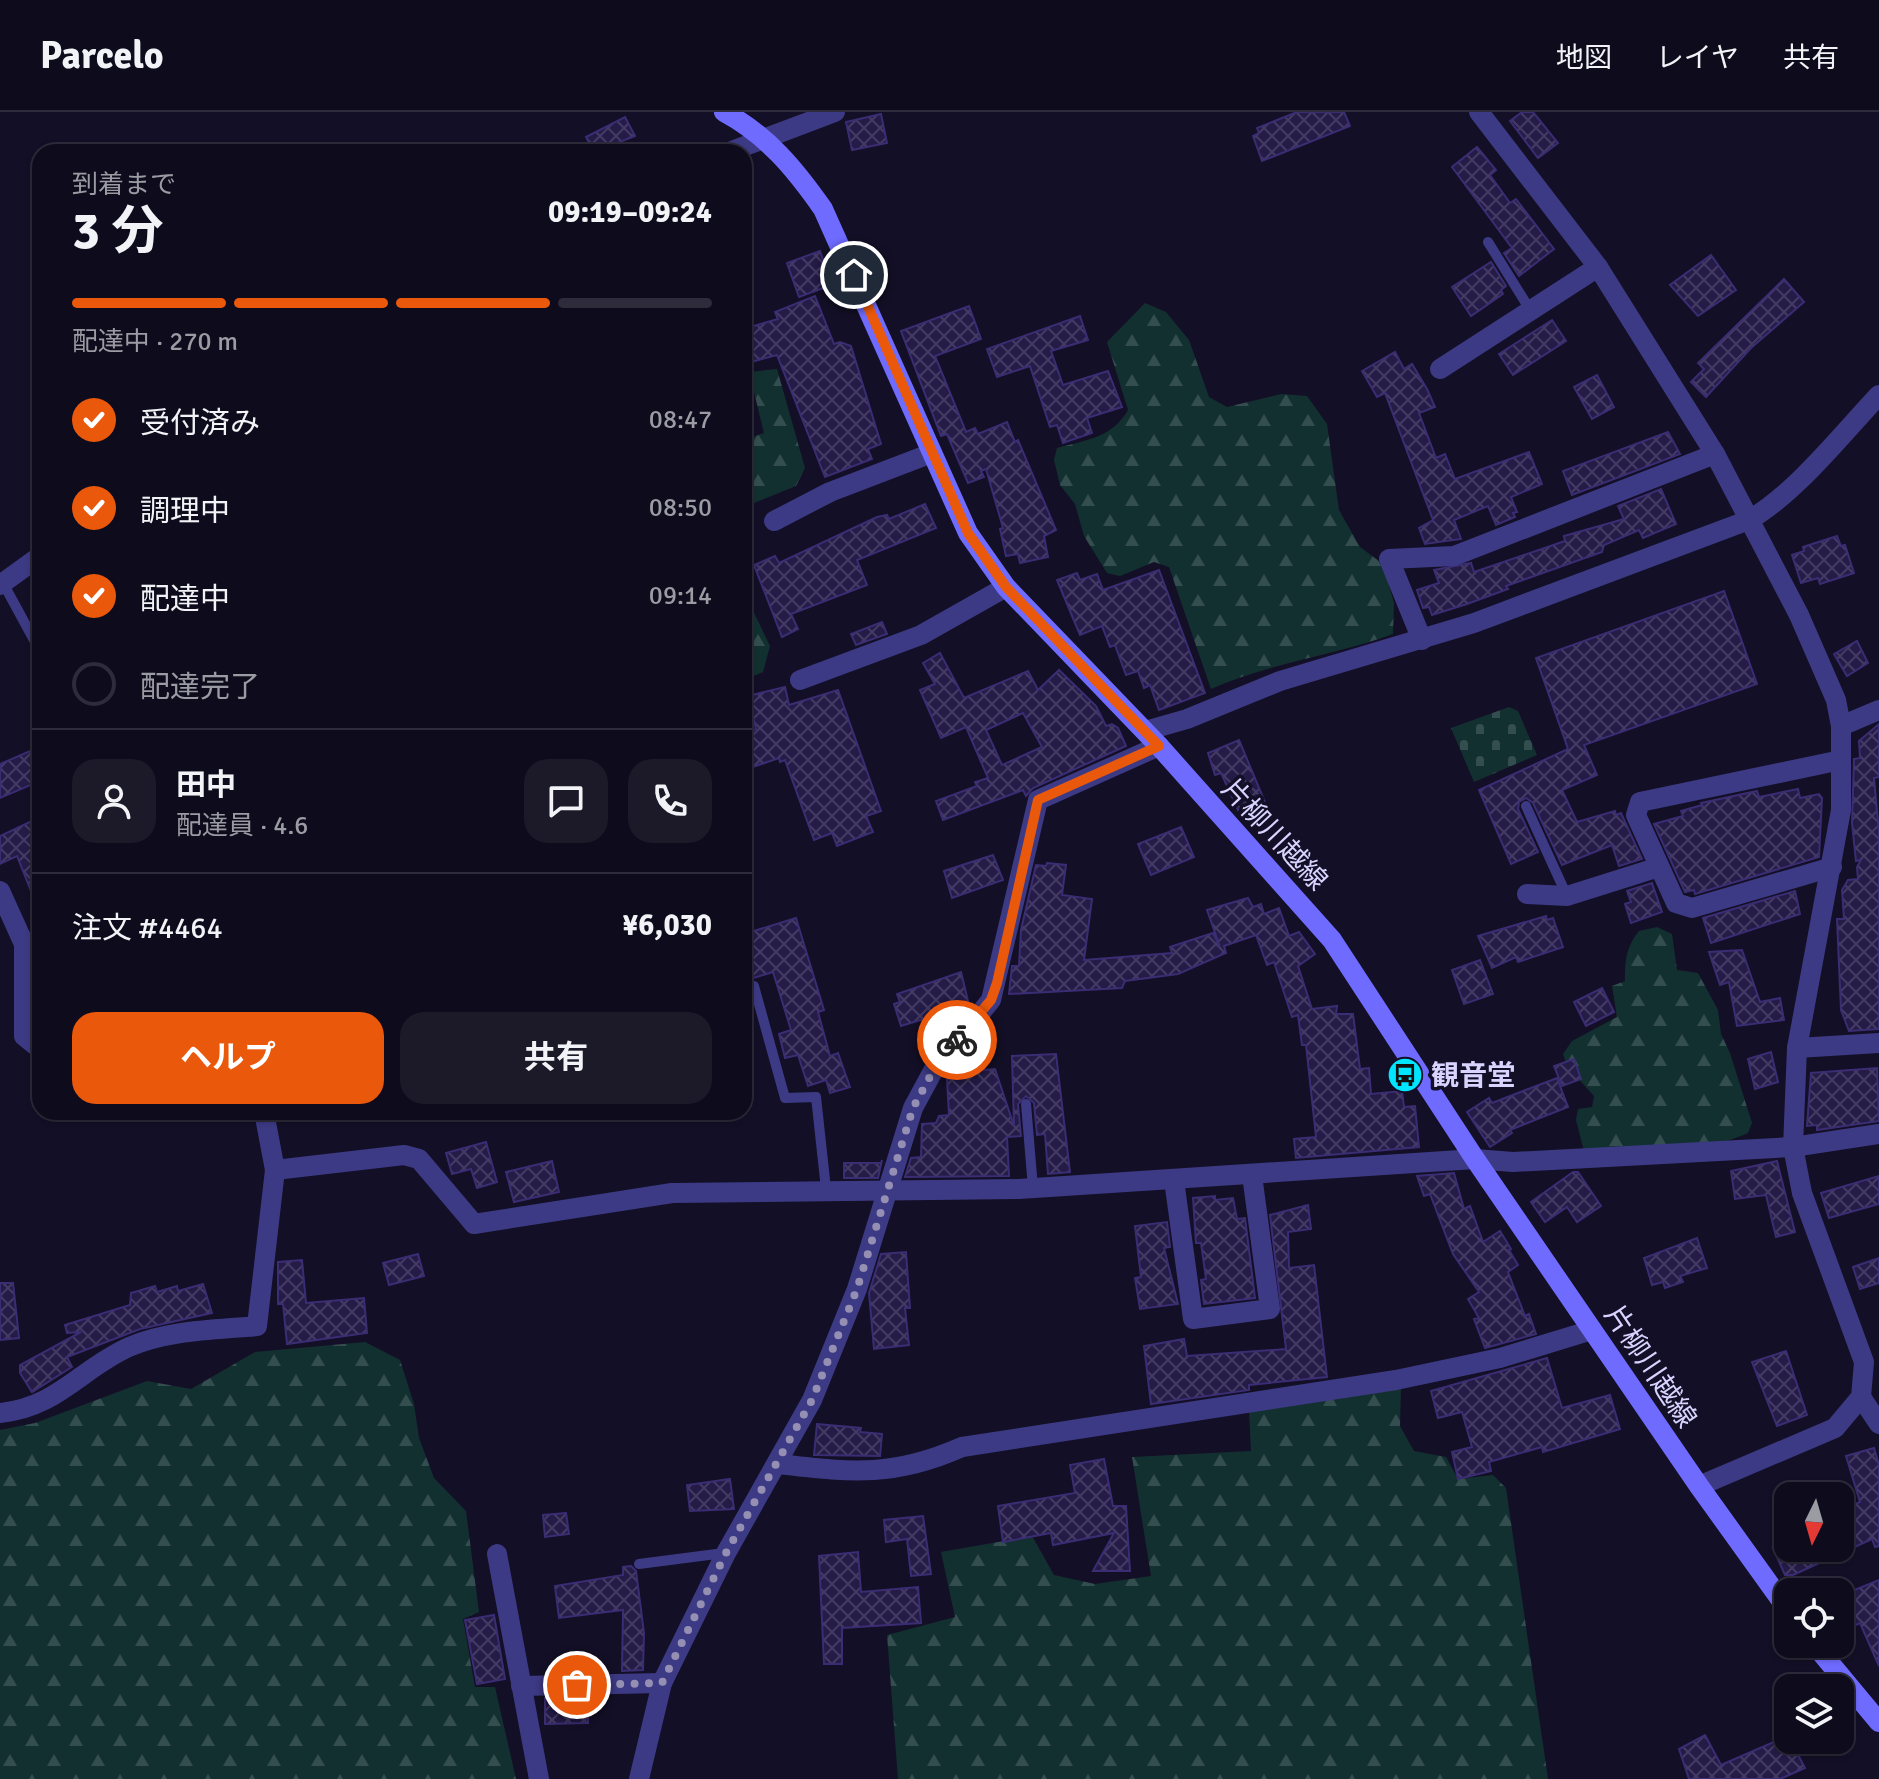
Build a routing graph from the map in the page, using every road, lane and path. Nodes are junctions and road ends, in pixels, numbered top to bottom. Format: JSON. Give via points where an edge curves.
{"nodes":[{"id":1,"x":724,"y":112,"type":"edge"},
{"id":2,"x":835,"y":112,"type":"edge"},
{"id":3,"x":1479,"y":112,"type":"edge"},
{"id":4,"x":763,"y":138,"type":"junction"},
{"id":5,"x":748,"y":144,"type":"edge"},
{"id":6,"x":1488,"y":242,"type":"dead end"},
{"id":7,"x":1598,"y":267,"type":"junction"},
{"id":8,"x":1529,"y":308,"type":"junction"},
{"id":9,"x":1440,"y":369,"type":"dead end"},
{"id":10,"x":1879,"y":395,"type":"edge"},
{"id":11,"x":932,"y":453,"type":"junction"},
{"id":12,"x":1715,"y":454,"type":"junction"},
{"id":13,"x":1749,"y":520,"type":"junction"},
{"id":14,"x":774,"y":521,"type":"dead end"},
{"id":15,"x":32,"y":562,"type":"edge"},
{"id":16,"x":2,"y":584,"type":"edge"},
{"id":17,"x":1006,"y":587,"type":"junction"},
{"id":18,"x":32,"y":637,"type":"edge"},
{"id":19,"x":1422,"y":640,"type":"junction"},
{"id":20,"x":800,"y":680,"type":"dead end"},
{"id":21,"x":1879,"y":710,"type":"edge"},
{"id":22,"x":1841,"y":726,"type":"junction"},
{"id":23,"x":1152,"y":739,"type":"junction"},
{"id":24,"x":1841,"y":760,"type":"junction"},
{"id":25,"x":1526,"y":806,"type":"dead end"},
{"id":26,"x":1659,"y":867,"type":"junction"},
{"id":27,"x":1832,"y":867,"type":"junction"},
{"id":28,"x":0,"y":891,"type":"edge"},
{"id":29,"x":1527,"y":894,"type":"dead end"},
{"id":30,"x":1567,"y":896,"type":"junction"},
{"id":31,"x":754,"y":986,"type":"dead end"},
{"id":32,"x":32,"y":1042,"type":"edge"},
{"id":33,"x":1879,"y":1043,"type":"edge"},
{"id":34,"x":1797,"y":1048,"type":"junction"},
{"id":35,"x":1026,"y":1104,"type":"dead end"},
{"id":36,"x":266,"y":1120,"type":"edge"},
{"id":37,"x":1879,"y":1134,"type":"edge"},
{"id":38,"x":1793,"y":1147,"type":"junction"},
{"id":39,"x":1475,"y":1159,"type":"junction"},
{"id":40,"x":275,"y":1170,"type":"junction"},
{"id":41,"x":1252,"y":1175,"type":"junction"},
{"id":42,"x":1174,"y":1180,"type":"junction"},
{"id":43,"x":1033,"y":1188,"type":"junction"},
{"id":44,"x":826,"y":1189,"type":"junction"},
{"id":45,"x":887,"y":1190,"type":"junction"},
{"id":46,"x":1592,"y":1330,"type":"junction"},
{"id":47,"x":1861,"y":1397,"type":"junction"},
{"id":48,"x":0,"y":1413,"type":"edge"},
{"id":49,"x":1879,"y":1424,"type":"edge"},
{"id":50,"x":777,"y":1464,"type":"junction"},
{"id":51,"x":1699,"y":1486,"type":"junction"},
{"id":52,"x":726,"y":1553,"type":"junction"},
{"id":53,"x":497,"y":1554,"type":"dead end"},
{"id":54,"x":639,"y":1564,"type":"dead end"},
{"id":55,"x":1774,"y":1590,"type":"edge"},
{"id":56,"x":1826,"y":1658,"type":"edge"},
{"id":57,"x":662,"y":1683,"type":"junction"},
{"id":58,"x":521,"y":1686,"type":"junction"},
{"id":59,"x":1879,"y":1722,"type":"edge"},
{"id":60,"x":539,"y":1779,"type":"edge"},
{"id":61,"x":639,"y":1779,"type":"edge"}],
"edges":[{"from":1,"to":4,"type":"main road","name":"片柳川越線"},
{"from":2,"to":4,"type":"street"},
{"from":3,"to":7,"type":"street"},
{"from":4,"to":5,"type":"street"},
{"from":4,"to":11,"type":"main road","name":"片柳川越線","via":[[795,168],[823,209]]},
{"from":6,"to":8,"type":"lane"},
{"from":7,"to":8,"type":"street"},
{"from":7,"to":12,"type":"street"},
{"from":8,"to":9,"type":"street"},
{"from":10,"to":13,"type":"street","via":[[1797,480]]},
{"from":11,"to":14,"type":"street","via":[[830,492]]},
{"from":11,"to":17,"type":"main road","name":"片柳川越線","via":[[968,533]]},
{"from":12,"to":13,"type":"street"},
{"from":12,"to":19,"type":"street","via":[[1454,556],[1389,559]]},
{"from":13,"to":19,"type":"street"},
{"from":13,"to":22,"type":"street","via":[[1799,615],[1836,700]]},
{"from":15,"to":16,"type":"street"},
{"from":16,"to":18,"type":"lane"},
{"from":17,"to":20,"type":"street","via":[[921,635]]},
{"from":17,"to":23,"type":"main road","name":"片柳川越線"},
{"from":19,"to":23,"type":"street","via":[[1280,681]]},
{"from":21,"to":22,"type":"street"},
{"from":22,"to":24,"type":"street"},
{"from":23,"to":39,"type":"main road","name":"片柳川越線","via":[[1332,940]]},
{"from":23,"to":45,"type":"street","via":[[1038,800],[991,1000],[933,1071],[913,1108]]},
{"from":24,"to":26,"type":"street","via":[[1640,802],[1636,815]]},
{"from":24,"to":27,"type":"street","via":[[1841,810]]},
{"from":25,"to":30,"type":"lane"},
{"from":26,"to":27,"type":"street","via":[[1676,903],[1692,908]]},
{"from":26,"to":30,"type":"street"},
{"from":27,"to":34,"type":"street"},
{"from":28,"to":32,"type":"street","via":[[24,944],[24,1036]]},
{"from":29,"to":30,"type":"street"},
{"from":31,"to":44,"type":"lane","via":[[785,1098],[816,1097]]},
{"from":33,"to":34,"type":"street"},
{"from":34,"to":38,"type":"street"},
{"from":35,"to":43,"type":"lane"},
{"from":36,"to":40,"type":"street"},
{"from":37,"to":38,"type":"street"},
{"from":38,"to":39,"type":"street","via":[[1513,1162]]},
{"from":38,"to":47,"type":"street","via":[[1802,1193],[1864,1362]]},
{"from":39,"to":41,"type":"street"},
{"from":39,"to":46,"type":"main road","name":"片柳川越線"},
{"from":40,"to":44,"type":"street","via":[[404,1155],[419,1159],[474,1224],[672,1193]]},
{"from":40,"to":48,"type":"street","via":[[257,1326],[187,1332],[131,1346],[50,1401]]},
{"from":41,"to":42,"type":"street"},
{"from":41,"to":42,"type":"street","via":[[1270,1309],[1193,1319]]},
{"from":42,"to":43,"type":"street"},
{"from":43,"to":45,"type":"street"},
{"from":44,"to":45,"type":"street"},
{"from":45,"to":50,"type":"street","via":[[857,1289],[812,1400]]},
{"from":46,"to":50,"type":"street","via":[[1500,1358],[1396,1380],[962,1447],[900,1470]]},
{"from":46,"to":51,"type":"main road","name":"片柳川越線"},
{"from":47,"to":49,"type":"street"},
{"from":47,"to":51,"type":"street","via":[[1835,1428]]},
{"from":50,"to":52,"type":"street"},
{"from":51,"to":55,"type":"main road","name":"片柳川越線"},
{"from":52,"to":54,"type":"lane"},
{"from":52,"to":57,"type":"street"},
{"from":53,"to":58,"type":"street"},
{"from":56,"to":59,"type":"main road"},
{"from":57,"to":58,"type":"street"},
{"from":57,"to":61,"type":"street"},
{"from":58,"to":60,"type":"street"}]}
